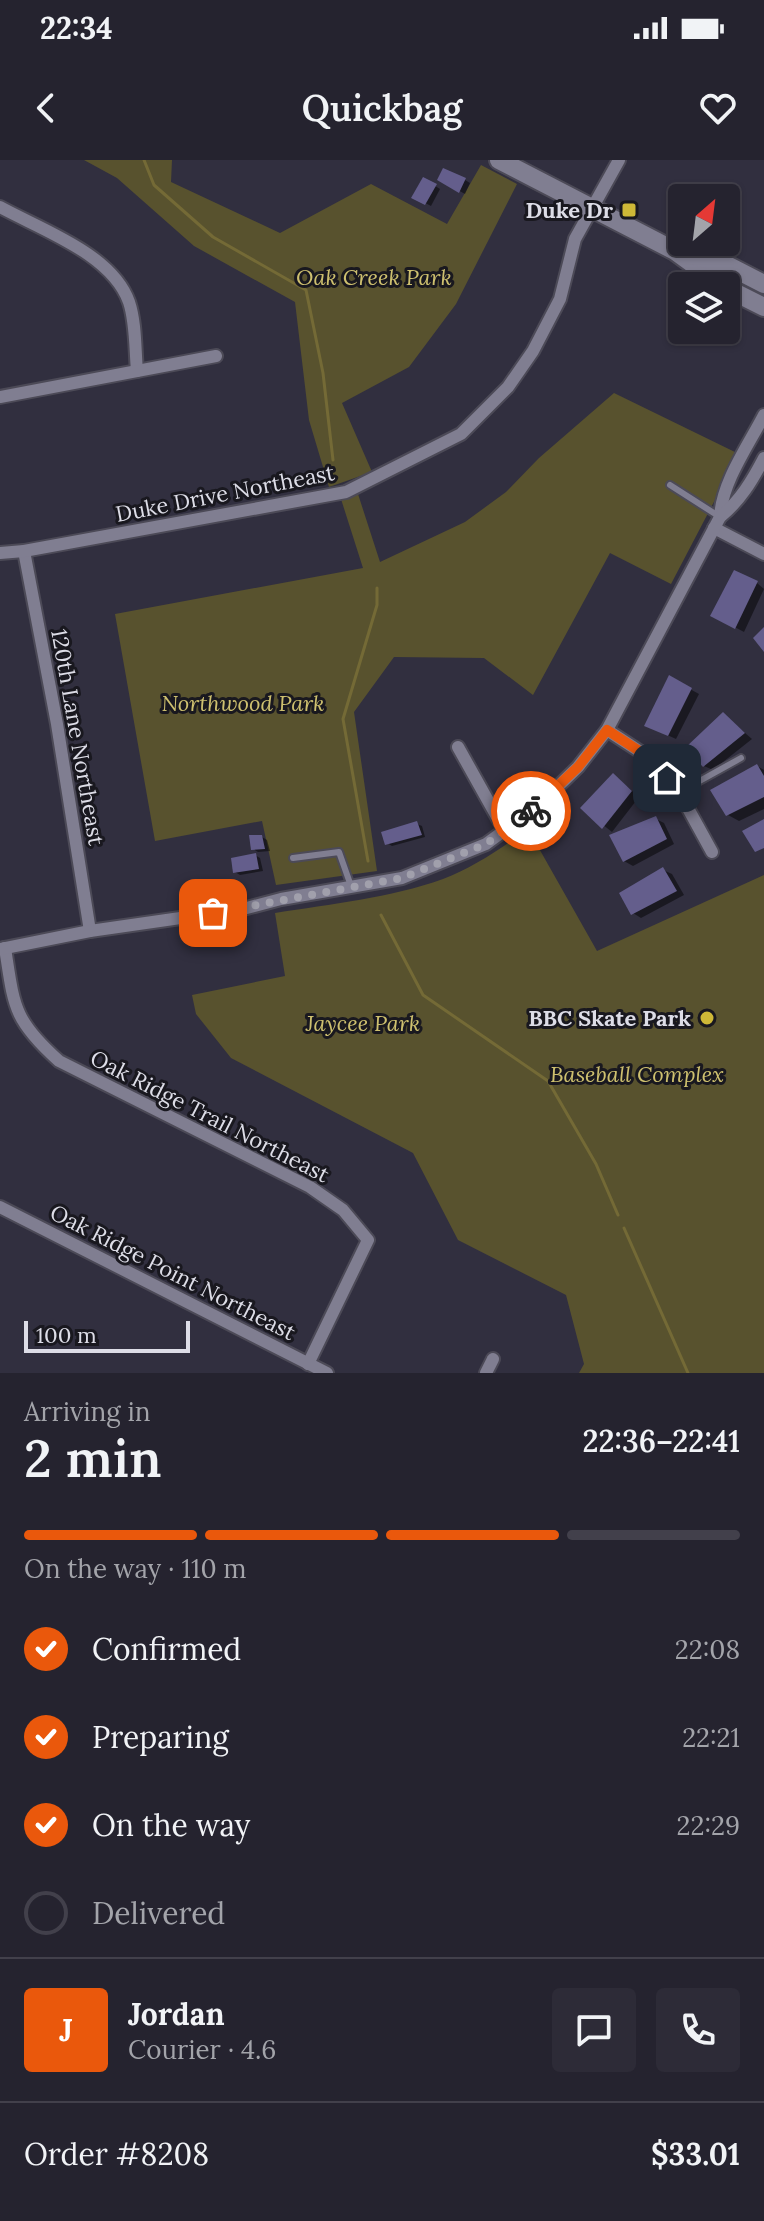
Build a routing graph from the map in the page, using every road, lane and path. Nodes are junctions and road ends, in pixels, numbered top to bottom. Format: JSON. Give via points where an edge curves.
{"nodes":[{"id":1,"x":499,"y":160,"type":"edge"},
{"id":2,"x":619,"y":160,"type":"edge"},
{"id":3,"x":0,"y":207,"type":"edge"},
{"id":4,"x":590,"y":207,"type":"junction"},
{"id":5,"x":668,"y":247,"type":"edge"},
{"id":6,"x":682,"y":256,"type":"edge"},
{"id":7,"x":695,"y":256,"type":"edge"},
{"id":8,"x":704,"y":272,"type":"edge"},
{"id":9,"x":764,"y":284,"type":"edge"},
{"id":10,"x":740,"y":295,"type":"edge"},
{"id":11,"x":764,"y":307,"type":"edge"},
{"id":12,"x":216,"y":356,"type":"dead end"},
{"id":13,"x":137,"y":371,"type":"junction"},
{"id":14,"x":0,"y":397,"type":"edge"},
{"id":15,"x":764,"y":415,"type":"edge"},
{"id":16,"x":764,"y":458,"type":"edge"},
{"id":17,"x":670,"y":485,"type":"dead end"},
{"id":18,"x":717,"y":522,"type":"junction"},
{"id":19,"x":24,"y":551,"type":"junction"},
{"id":20,"x":0,"y":553,"type":"edge"},
{"id":21,"x":764,"y":554,"type":"edge"},
{"id":22,"x":607,"y":730,"type":"junction"},
{"id":23,"x":458,"y":747,"type":"dead end"},
{"id":24,"x":741,"y":758,"type":"dead end"},
{"id":25,"x":678,"y":793,"type":"junction"},
{"id":26,"x":505,"y":831,"type":"junction"},
{"id":27,"x":712,"y":852,"type":"dead end"},
{"id":28,"x":293,"y":858,"type":"dead end"},
{"id":29,"x":351,"y":886,"type":"junction"},
{"id":30,"x":90,"y":931,"type":"junction"},
{"id":31,"x":3,"y":948,"type":"edge"},
{"id":32,"x":0,"y":1207,"type":"edge"},
{"id":33,"x":493,"y":1359,"type":"dead end"},
{"id":34,"x":308,"y":1364,"type":"junction"},
{"id":35,"x":327,"y":1373,"type":"edge"},
{"id":36,"x":486,"y":1373,"type":"edge"}],
"edges":[{"from":1,"to":4,"type":"street"},
{"from":2,"to":4,"type":"street","name":"Duke Drive Northeast"},
{"from":3,"to":13,"type":"street","via":[[102,263],[116,278],[129,302]]},
{"from":4,"to":5,"type":"street"},
{"from":4,"to":19,"type":"street","name":"Duke Drive Northeast","via":[[575,239],[560,299],[533,351],[508,387],[461,434],[346,492]]},
{"from":6,"to":8,"type":"street"},
{"from":7,"to":9,"type":"street","via":[[723,263]]},
{"from":10,"to":11,"type":"street"},
{"from":12,"to":13,"type":"street"},
{"from":13,"to":14,"type":"street"},
{"from":15,"to":18,"type":"street","via":[[734,473]]},
{"from":16,"to":18,"type":"street","via":[[752,482]]},
{"from":17,"to":18,"type":"lane"},
{"from":18,"to":21,"type":"street"},
{"from":18,"to":22,"type":"street"},
{"from":19,"to":20,"type":"street","name":"Duke Drive Northeast"},
{"from":19,"to":30,"type":"street","name":"120th Lane Northeast"},
{"from":22,"to":25,"type":"street","via":[[656,762]]},
{"from":22,"to":26,"type":"street","via":[[574,771]]},
{"from":23,"to":26,"type":"street"},
{"from":24,"to":25,"type":"lane"},
{"from":25,"to":27,"type":"street"},
{"from":26,"to":29,"type":"street","via":[[402,878]]},
{"from":28,"to":29,"type":"lane","via":[[339,852]]},
{"from":29,"to":30,"type":"street","via":[[243,909]]},
{"from":30,"to":31,"type":"street"},
{"from":31,"to":34,"type":"street","name":"Oak Ridge Trail Northeast","via":[[14,1004],[35,1040],[59,1061],[310,1187],[343,1210],[368,1240]]},
{"from":32,"to":34,"type":"street","name":"Oak Ridge Point Northeast"},
{"from":33,"to":36,"type":"street"},
{"from":34,"to":35,"type":"street","name":"Oak Ridge Point Northeast"}]}
